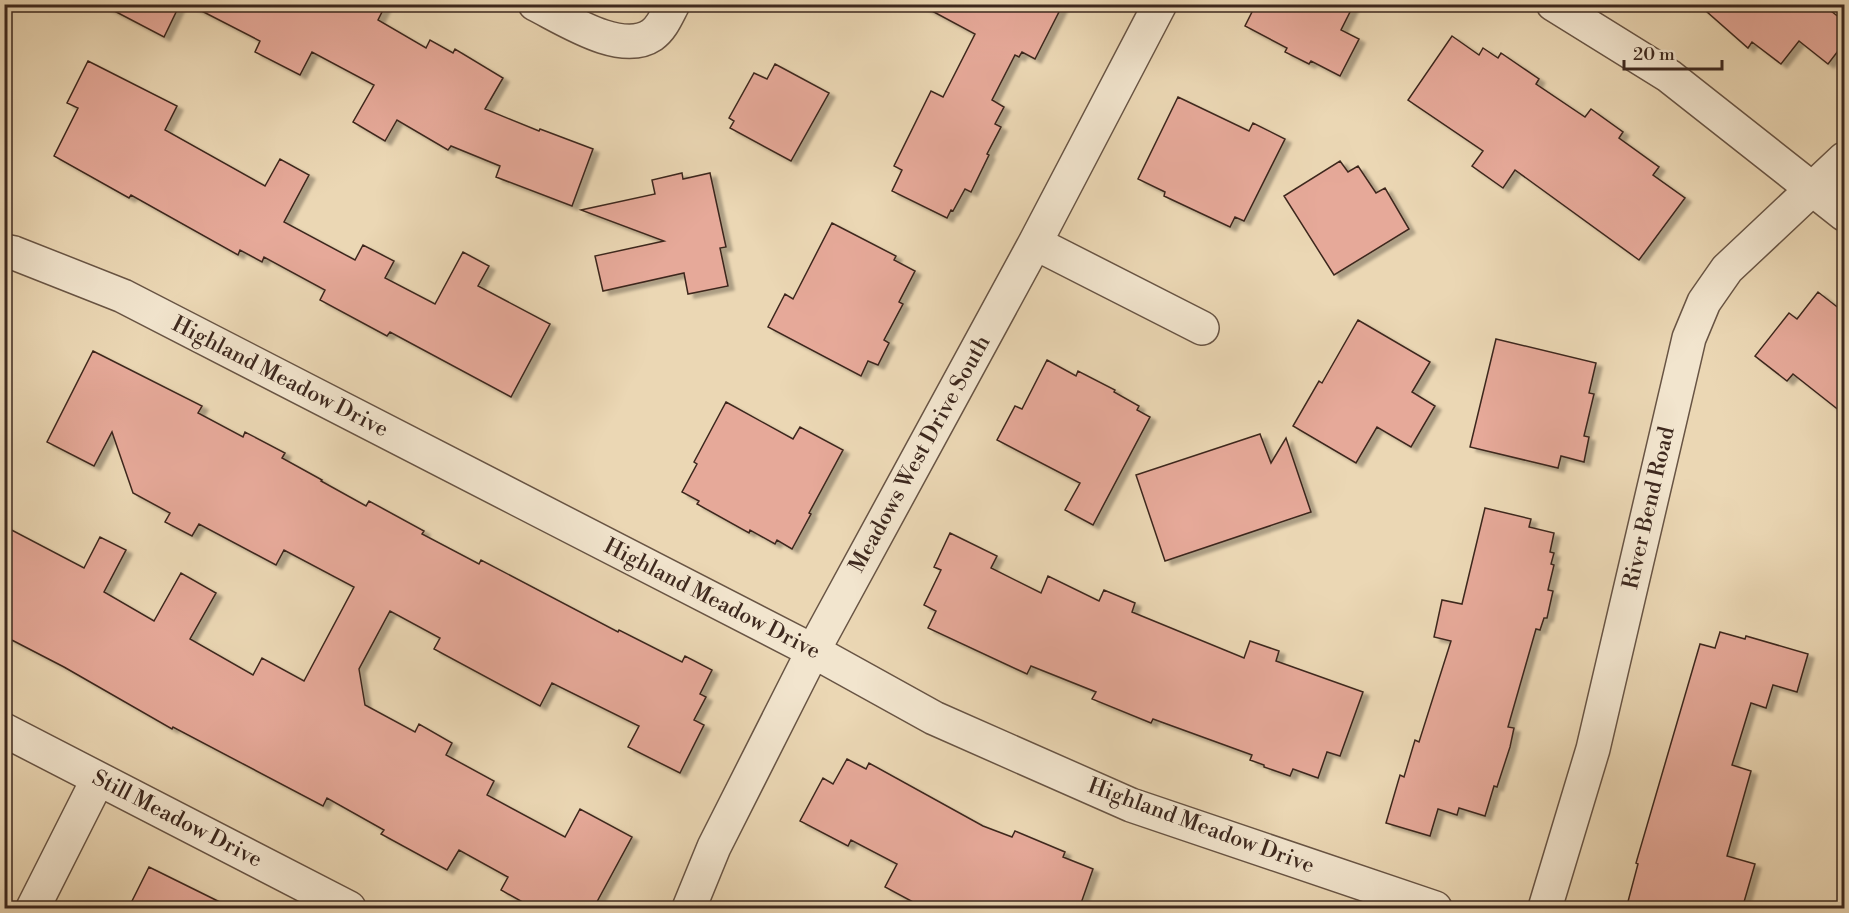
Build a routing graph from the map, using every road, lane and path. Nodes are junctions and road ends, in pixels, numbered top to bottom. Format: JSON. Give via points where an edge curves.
{"nodes":[{"id":1,"x":536,"y":4,"type":"edge"},
{"id":2,"x":673,"y":4,"type":"edge"},
{"id":3,"x":1160,"y":4,"type":"edge"},
{"id":4,"x":1553,"y":4,"type":"edge"},
{"id":5,"x":1845,"y":159,"type":"edge"},
{"id":6,"x":1812,"y":189,"type":"junction"},
{"id":7,"x":1845,"y":214,"type":"edge"},
{"id":8,"x":1035,"y":243,"type":"junction"},
{"id":9,"x":4,"y":251,"type":"edge"},
{"id":10,"x":1202,"y":328,"type":"dead end"},
{"id":11,"x":813,"y":651,"type":"junction"},
{"id":12,"x":4,"y":730,"type":"edge"},
{"id":13,"x":98,"y":779,"type":"junction"},
{"id":14,"x":33,"y":909,"type":"edge"},
{"id":15,"x":349,"y":909,"type":"edge"},
{"id":16,"x":689,"y":909,"type":"edge"},
{"id":17,"x":1436,"y":909,"type":"edge"},
{"id":18,"x":1545,"y":909,"type":"edge"}],
"edges":[{"from":1,"to":2,"type":"street","via":[[606,39],[622,41],[639,41],[653,35]]},
{"from":3,"to":8,"type":"street","name":"Meadows West Drive South"},
{"from":4,"to":6,"type":"street","via":[[1669,76]]},
{"from":5,"to":6,"type":"street","name":"River Bend Road"},
{"from":6,"to":7,"type":"street"},
{"from":6,"to":18,"type":"street","name":"River Bend Road","via":[[1727,269],[1704,302],[1689,338],[1593,749]]},
{"from":8,"to":10,"type":"street"},
{"from":8,"to":11,"type":"street","name":"Meadows West Drive South"},
{"from":9,"to":11,"type":"street","name":"Highland Meadow Drive","via":[[123,296]]},
{"from":11,"to":16,"type":"street","name":"Meadows West Drive South","via":[[714,847]]},
{"from":11,"to":17,"type":"street","name":"Highland Meadow Drive","via":[[934,718],[1131,805]]},
{"from":12,"to":13,"type":"street","name":"Still Meadow Drive"},
{"from":13,"to":14,"type":"street"},
{"from":13,"to":15,"type":"street","name":"Still Meadow Drive"}]}
